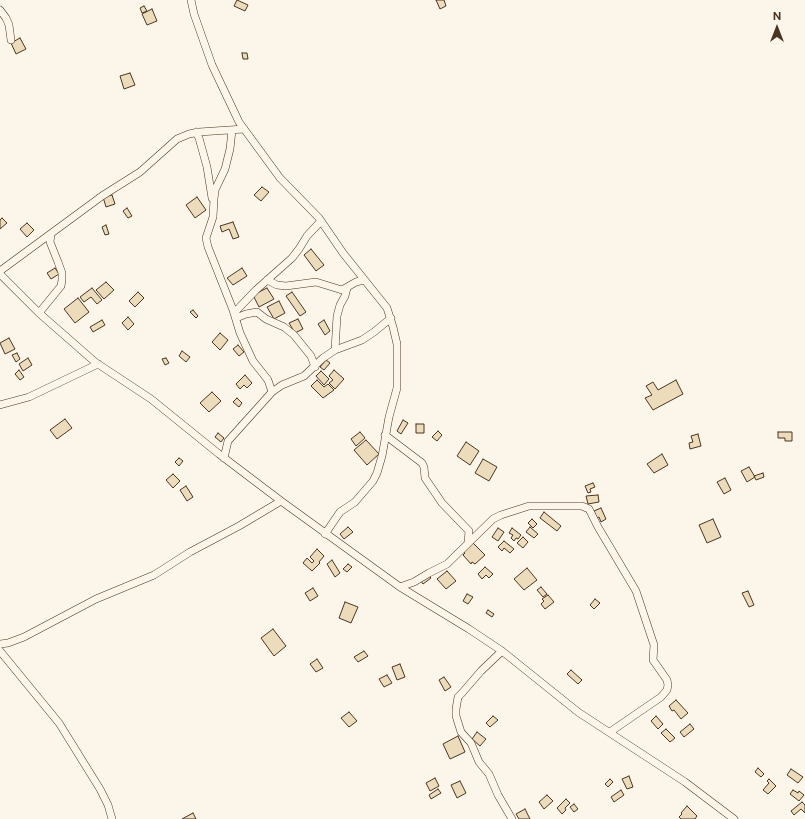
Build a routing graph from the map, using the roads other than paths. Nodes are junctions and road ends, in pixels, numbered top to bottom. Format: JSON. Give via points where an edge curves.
{"nodes":[{"id":1,"x":191,"y":0,"type":"edge"},
{"id":2,"x":0,"y":10,"type":"edge"},
{"id":3,"x":11,"y":40,"type":"dead end"},
{"id":4,"x":244,"y":129,"type":"junction"},
{"id":5,"x":232,"y":130,"type":"junction"},
{"id":6,"x":196,"y":132,"type":"junction"},
{"id":7,"x":214,"y":201,"type":"junction"},
{"id":8,"x":321,"y":221,"type":"junction"},
{"id":9,"x":51,"y":234,"type":"junction"},
{"id":10,"x":0,"y":273,"type":"edge"},
{"id":11,"x":267,"y":280,"type":"junction"},
{"id":12,"x":364,"y":280,"type":"junction"},
{"id":13,"x":347,"y":288,"type":"junction"},
{"id":14,"x":38,"y":313,"type":"junction"},
{"id":15,"x":235,"y":316,"type":"junction"},
{"id":16,"x":391,"y":318,"type":"junction"},
{"id":17,"x":335,"y":350,"type":"junction"},
{"id":18,"x":98,"y":364,"type":"junction"},
{"id":19,"x":315,"y":367,"type":"junction"},
{"id":20,"x":272,"y":392,"type":"junction"},
{"id":21,"x":0,"y":405,"type":"edge"},
{"id":22,"x":385,"y":435,"type":"junction"},
{"id":23,"x":224,"y":458,"type":"junction"},
{"id":24,"x":281,"y":501,"type":"junction"},
{"id":25,"x":325,"y":534,"type":"junction"},
{"id":26,"x":468,"y":542,"type":"junction"},
{"id":27,"x":400,"y":587,"type":"junction"},
{"id":28,"x":0,"y":644,"type":"edge"},
{"id":29,"x":0,"y":651,"type":"edge"},
{"id":30,"x":502,"y":652,"type":"junction"},
{"id":31,"x":610,"y":732,"type":"junction"},
{"id":32,"x":112,"y":819,"type":"edge"},
{"id":33,"x":512,"y":819,"type":"edge"},
{"id":34,"x":734,"y":819,"type":"edge"}],
"edges":[{"from":1,"to":4,"type":"street","via":[[212,65]]},
{"from":2,"to":3,"type":"street","via":[[9,25]]},
{"from":4,"to":5,"type":"street"},
{"from":4,"to":8,"type":"street","via":[[280,178]]},
{"from":5,"to":6,"type":"street"},
{"from":5,"to":7,"type":"street","via":[[230,149],[223,176],[215,190]]},
{"from":6,"to":7,"type":"street"},
{"from":6,"to":9,"type":"street","via":[[177,139],[140,172],[102,196]]},
{"from":7,"to":15,"type":"street","via":[[213,217],[206,238]]},
{"from":8,"to":11,"type":"street","via":[[292,258]]},
{"from":8,"to":12,"type":"street"},
{"from":9,"to":10,"type":"street"},
{"from":9,"to":14,"type":"street","via":[[50,242],[62,280],[61,286]]},
{"from":10,"to":14,"type":"street"},
{"from":11,"to":13,"type":"street","via":[[277,285],[316,282],[342,290]]},
{"from":11,"to":15,"type":"street"},
{"from":12,"to":13,"type":"street"},
{"from":12,"to":16,"type":"street","via":[[387,308]]},
{"from":13,"to":17,"type":"street","via":[[337,316]]},
{"from":14,"to":18,"type":"street"},
{"from":15,"to":19,"type":"street","via":[[256,312],[284,327],[294,335]]},
{"from":15,"to":20,"type":"street","via":[[253,362],[268,380]]},
{"from":16,"to":17,"type":"street","via":[[362,340]]},
{"from":16,"to":22,"type":"street","via":[[397,344],[398,381]]},
{"from":17,"to":19,"type":"street"},
{"from":18,"to":21,"type":"street","via":[[29,397]]},
{"from":18,"to":23,"type":"street","via":[[150,399]]},
{"from":19,"to":20,"type":"street","via":[[304,376]]},
{"from":20,"to":23,"type":"street","via":[[228,441]]},
{"from":22,"to":25,"type":"street","via":[[382,456],[373,481],[352,504],[340,512]]},
{"from":22,"to":26,"type":"street","via":[[422,463],[425,478],[442,503],[469,531]]},
{"from":23,"to":24,"type":"street"},
{"from":24,"to":25,"type":"street"},
{"from":24,"to":28,"type":"street","via":[[154,575],[96,599],[24,637]]},
{"from":25,"to":27,"type":"street"},
{"from":26,"to":27,"type":"street","via":[[447,564],[417,581]]},
{"from":26,"to":31,"type":"street","via":[[497,517],[526,506],[582,506],[589,509],[636,591],[654,645],[654,662],[668,685],[661,697]]},
{"from":27,"to":30,"type":"street"},
{"from":29,"to":32,"type":"street","via":[[61,727],[100,789]]},
{"from":30,"to":31,"type":"street","via":[[578,712]]},
{"from":30,"to":33,"type":"street","via":[[458,697],[456,716],[461,732],[489,774]]},
{"from":31,"to":34,"type":"street","via":[[685,782]]}]}
